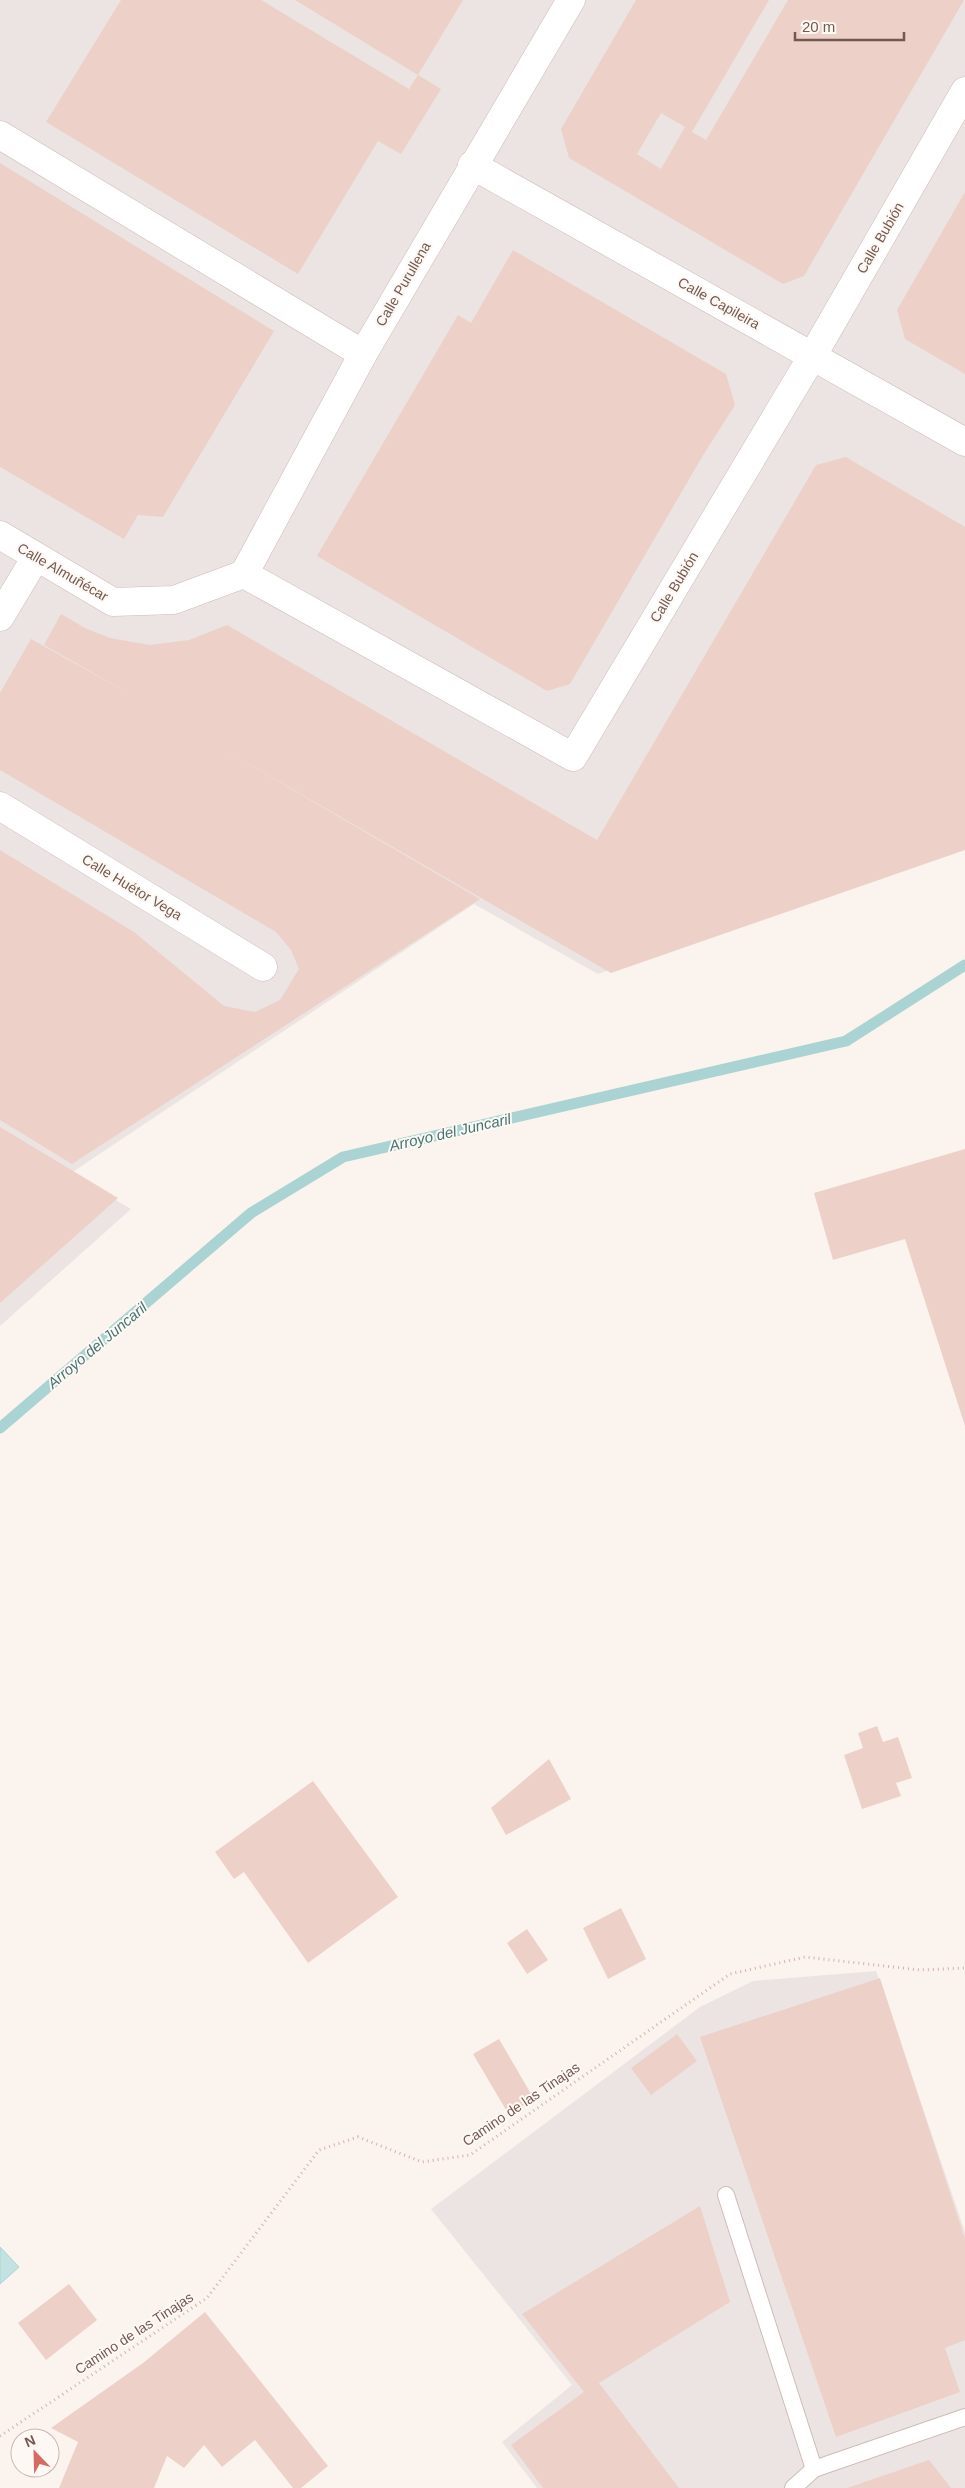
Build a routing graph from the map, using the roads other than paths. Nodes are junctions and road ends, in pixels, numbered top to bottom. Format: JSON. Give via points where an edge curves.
{"nodes":[{"id":1,"x":567,"y":2,"type":"edge"},
{"id":2,"x":965,"y":91,"type":"edge"},
{"id":3,"x":0,"y":135,"type":"edge"},
{"id":4,"x":472,"y":165,"type":"junction"},
{"id":5,"x":363,"y":354,"type":"junction"},
{"id":6,"x":812,"y":354,"type":"junction"},
{"id":7,"x":965,"y":442,"type":"edge"},
{"id":8,"x":0,"y":536,"type":"edge"},
{"id":9,"x":36,"y":557,"type":"junction"},
{"id":10,"x":244,"y":574,"type":"junction"},
{"id":11,"x":0,"y":617,"type":"edge"},
{"id":12,"x":0,"y":806,"type":"edge"},
{"id":13,"x":263,"y":967,"type":"dead end"},
{"id":14,"x":726,"y":2196,"type":"dead end"},
{"id":15,"x":965,"y":2417,"type":"edge"},
{"id":16,"x":814,"y":2469,"type":"junction"},
{"id":17,"x":793,"y":2488,"type":"edge"}],
"edges":[{"from":1,"to":4,"type":"street","name":"Calle Purullena"},
{"from":2,"to":6,"type":"street","name":"Calle Bubión"},
{"from":3,"to":5,"type":"street"},
{"from":4,"to":5,"type":"street","name":"Calle Purullena"},
{"from":4,"to":6,"type":"street","name":"Calle Capileira"},
{"from":5,"to":10,"type":"street","name":"Calle Purullena"},
{"from":6,"to":7,"type":"street","name":"Calle Capileira"},
{"from":6,"to":10,"type":"street","name":"Calle Bubión","via":[[573,757]]},
{"from":8,"to":9,"type":"street","name":"Calle Almuñécar"},
{"from":9,"to":10,"type":"street","name":"Calle Almuñécar","via":[[112,602],[174,600]]},
{"from":9,"to":11,"type":"street"},
{"from":12,"to":13,"type":"street","name":"Calle Huétor Vega"},
{"from":14,"to":16,"type":"lane"},
{"from":15,"to":16,"type":"lane"},
{"from":16,"to":17,"type":"lane"}]}
